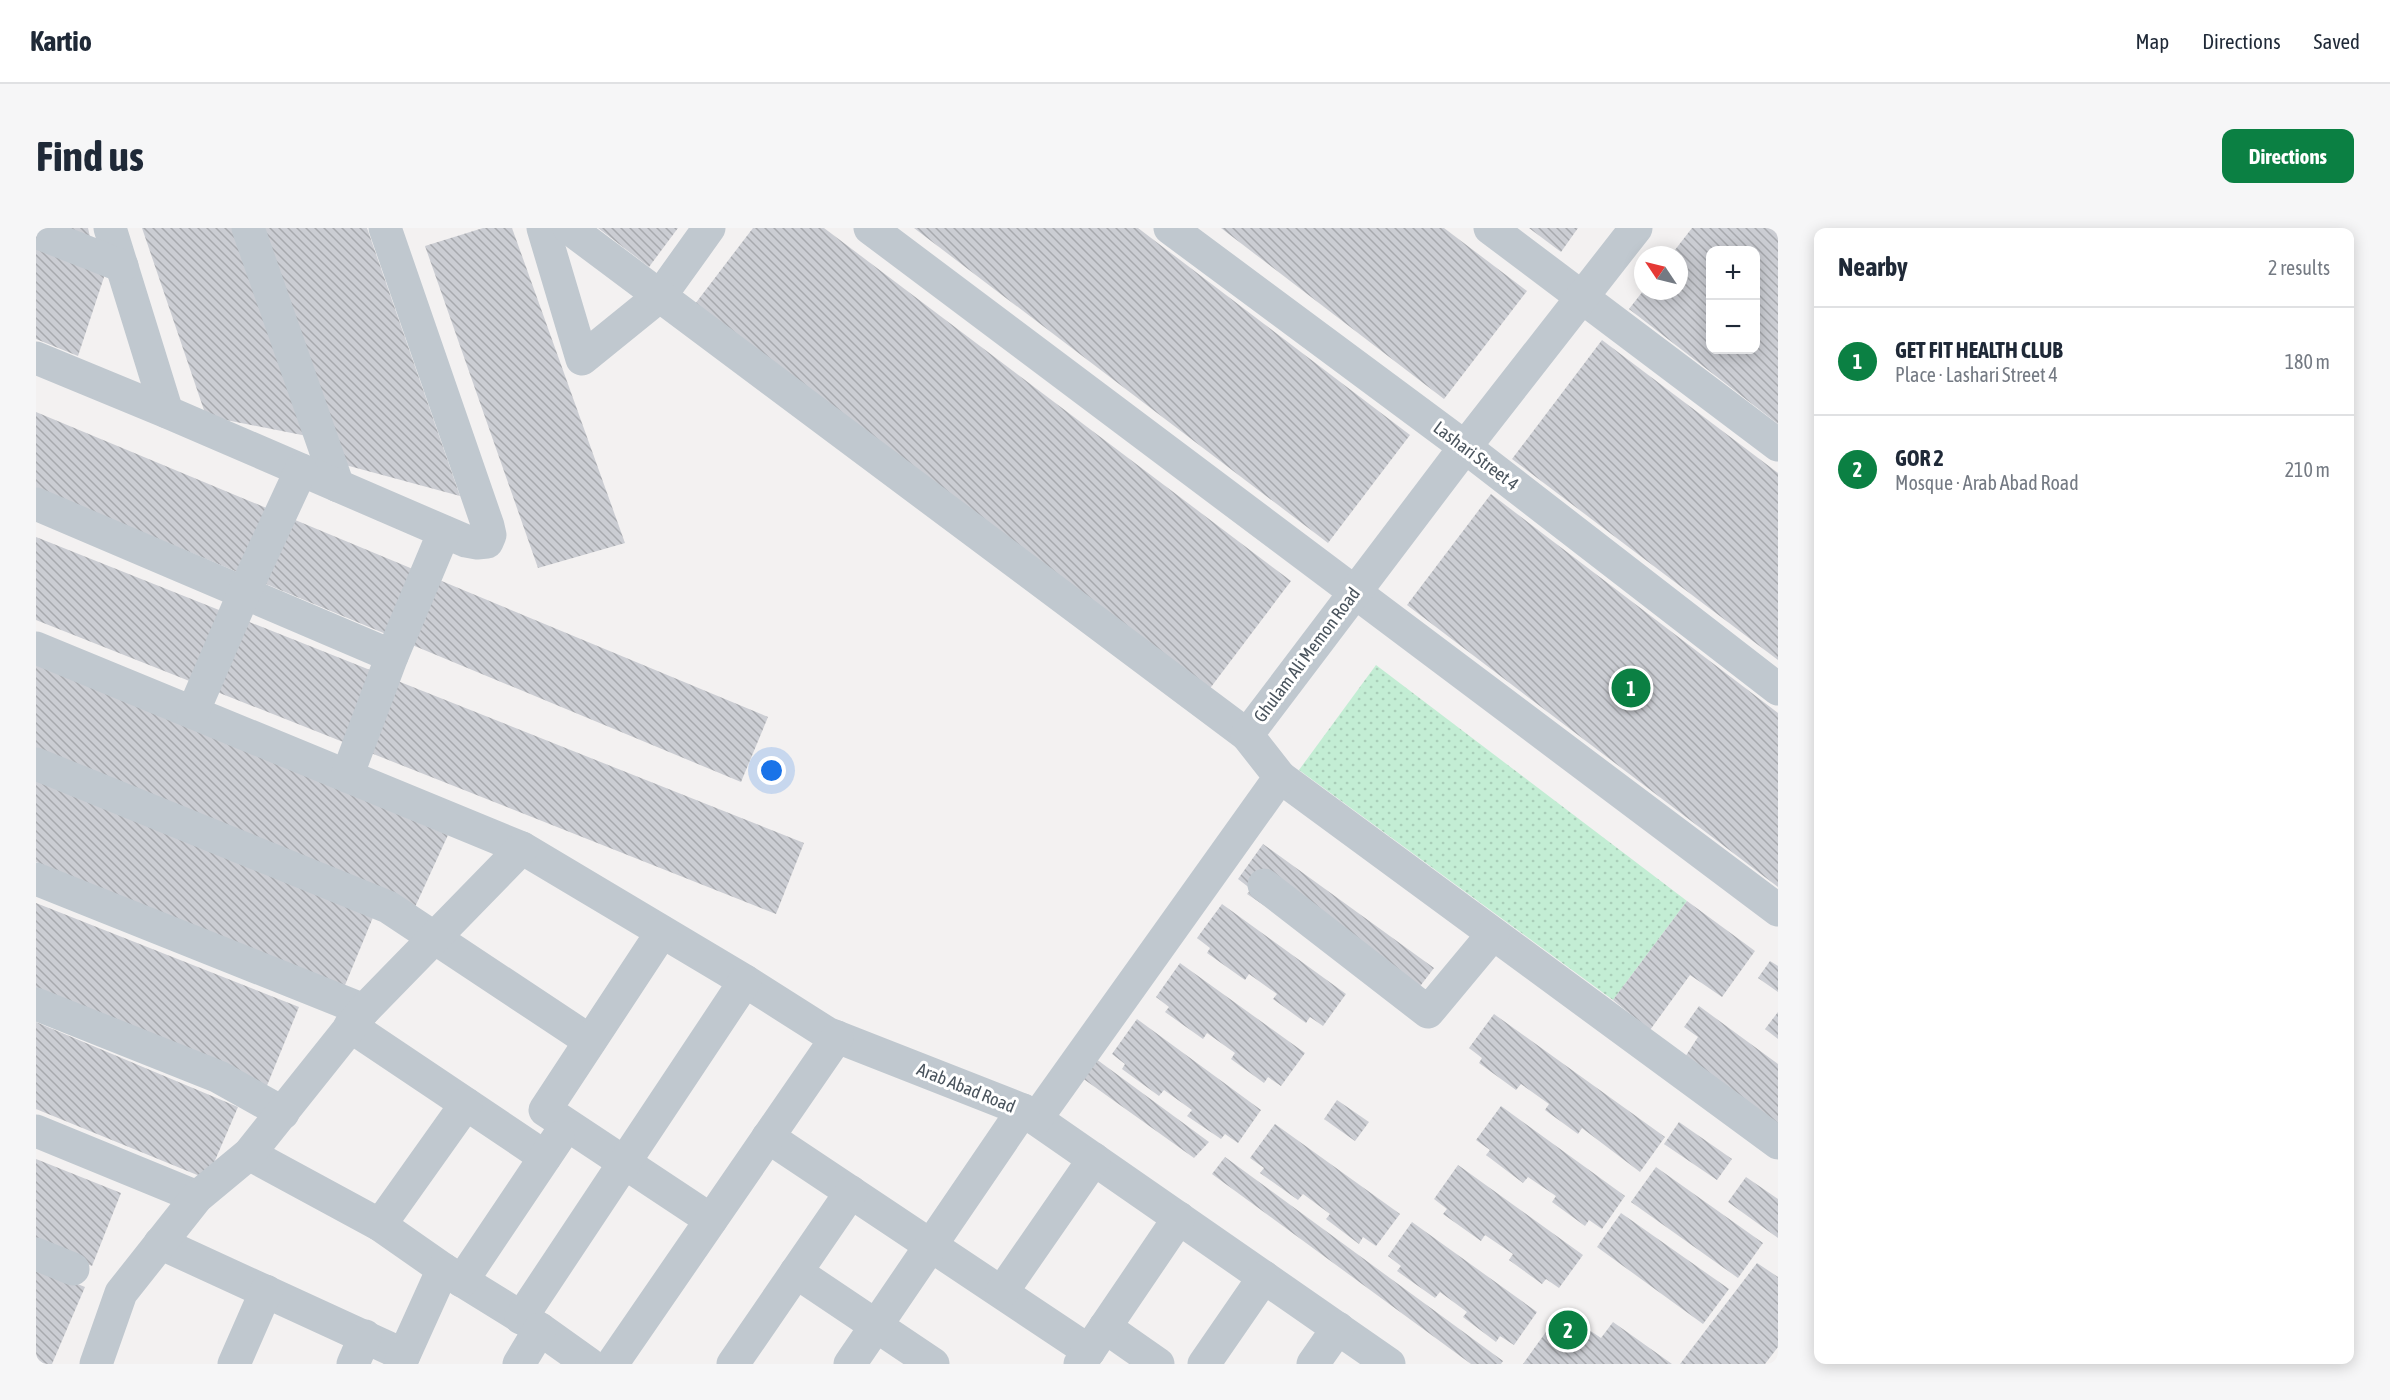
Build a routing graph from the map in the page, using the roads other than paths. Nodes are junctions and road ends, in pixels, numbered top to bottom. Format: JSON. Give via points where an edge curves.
{"nodes":[{"id":1,"x":110,"y":228,"type":"edge"},
{"id":2,"x":248,"y":228,"type":"edge"},
{"id":3,"x":385,"y":228,"type":"edge"},
{"id":4,"x":543,"y":228,"type":"edge"},
{"id":5,"x":569,"y":228,"type":"edge"},
{"id":6,"x":709,"y":228,"type":"edge"},
{"id":7,"x":870,"y":228,"type":"edge"},
{"id":8,"x":1170,"y":228,"type":"edge"},
{"id":9,"x":1490,"y":228,"type":"edge"},
{"id":10,"x":1636,"y":228,"type":"edge"},
{"id":11,"x":36,"y":232,"type":"edge"},
{"id":12,"x":122,"y":266,"type":"junction"},
{"id":13,"x":661,"y":295,"type":"junction"},
{"id":14,"x":1581,"y":296,"type":"junction"},
{"id":15,"x":36,"y":358,"type":"edge"},
{"id":16,"x":167,"y":412,"type":"junction"},
{"id":17,"x":1778,"y":445,"type":"edge"},
{"id":18,"x":1465,"y":447,"type":"junction"},
{"id":19,"x":301,"y":470,"type":"junction"},
{"id":20,"x":338,"y":486,"type":"junction"},
{"id":21,"x":36,"y":504,"type":"edge"},
{"id":22,"x":444,"y":532,"type":"junction"},
{"id":23,"x":1355,"y":592,"type":"junction"},
{"id":24,"x":244,"y":593,"type":"junction"},
{"id":25,"x":36,"y":648,"type":"edge"},
{"id":26,"x":392,"y":656,"type":"junction"},
{"id":27,"x":1778,"y":689,"type":"edge"},
{"id":28,"x":193,"y":712,"type":"junction"},
{"id":29,"x":1247,"y":735,"type":"junction"},
{"id":30,"x":36,"y":764,"type":"edge"},
{"id":31,"x":347,"y":776,"type":"junction"},
{"id":32,"x":1280,"y":777,"type":"junction"},
{"id":33,"x":522,"y":848,"type":"junction"},
{"id":34,"x":36,"y":879,"type":"edge"},
{"id":35,"x":1264,"y":885,"type":"dead end"},
{"id":36,"x":1778,"y":910,"type":"edge"},
{"id":37,"x":662,"y":932,"type":"junction"},
{"id":38,"x":1493,"y":934,"type":"junction"},
{"id":39,"x":434,"y":939,"type":"junction"},
{"id":40,"x":745,"y":981,"type":"junction"},
{"id":41,"x":36,"y":1004,"type":"edge"},
{"id":42,"x":357,"y":1018,"type":"junction"},
{"id":43,"x":837,"y":1037,"type":"junction"},
{"id":44,"x":590,"y":1041,"type":"junction"},
{"id":45,"x":466,"y":1104,"type":"junction"},
{"id":46,"x":283,"y":1113,"type":"junction"},
{"id":47,"x":1030,"y":1115,"type":"junction"},
{"id":48,"x":567,"y":1125,"type":"junction"},
{"id":49,"x":36,"y":1131,"type":"edge"},
{"id":50,"x":768,"y":1137,"type":"junction"},
{"id":51,"x":1778,"y":1143,"type":"edge"},
{"id":52,"x":249,"y":1154,"type":"junction"},
{"id":53,"x":545,"y":1157,"type":"junction"},
{"id":54,"x":1094,"y":1159,"type":"junction"},
{"id":55,"x":624,"y":1162,"type":"junction"},
{"id":56,"x":851,"y":1192,"type":"junction"},
{"id":57,"x":197,"y":1197,"type":"junction"},
{"id":58,"x":1179,"y":1218,"type":"junction"},
{"id":59,"x":711,"y":1220,"type":"junction"},
{"id":60,"x":380,"y":1225,"type":"junction"},
{"id":61,"x":160,"y":1243,"type":"junction"},
{"id":62,"x":932,"y":1245,"type":"junction"},
{"id":63,"x":36,"y":1254,"type":"edge"},
{"id":64,"x":73,"y":1269,"type":"dead end"},
{"id":65,"x":796,"y":1272,"type":"junction"},
{"id":66,"x":452,"y":1275,"type":"junction"},
{"id":67,"x":1264,"y":1277,"type":"junction"},
{"id":68,"x":266,"y":1292,"type":"junction"},
{"id":69,"x":1002,"y":1292,"type":"junction"},
{"id":70,"x":530,"y":1324,"type":"junction"},
{"id":71,"x":876,"y":1326,"type":"junction"},
{"id":72,"x":1338,"y":1328,"type":"junction"},
{"id":73,"x":1092,"y":1347,"type":"edge"},
{"id":74,"x":359,"y":1350,"type":"edge"},
{"id":75,"x":402,"y":1359,"type":"edge"},
{"id":76,"x":96,"y":1364,"type":"edge"},
{"id":77,"x":234,"y":1364,"type":"edge"},
{"id":78,"x":519,"y":1364,"type":"edge"},
{"id":79,"x":589,"y":1364,"type":"edge"},
{"id":80,"x":612,"y":1364,"type":"edge"},
{"id":81,"x":734,"y":1364,"type":"edge"},
{"id":82,"x":850,"y":1364,"type":"edge"},
{"id":83,"x":933,"y":1364,"type":"edge"},
{"id":84,"x":1158,"y":1364,"type":"edge"},
{"id":85,"x":1204,"y":1364,"type":"edge"},
{"id":86,"x":1313,"y":1364,"type":"edge"},
{"id":87,"x":1389,"y":1364,"type":"edge"}],
"edges":[{"from":1,"to":12,"type":"street"},
{"from":2,"to":20,"type":"street"},
{"from":3,"to":22,"type":"street","via":[[490,535],[487,542],[477,543]]},
{"from":4,"to":13,"type":"street","via":[[582,358]]},
{"from":5,"to":13,"type":"street"},
{"from":6,"to":13,"type":"street"},
{"from":7,"to":23,"type":"street"},
{"from":8,"to":18,"type":"street","name":"Lashari Street 4"},
{"from":9,"to":14,"type":"street"},
{"from":10,"to":14,"type":"street","name":"Ghulam Ali Memon Road"},
{"from":11,"to":12,"type":"street"},
{"from":12,"to":16,"type":"street"},
{"from":13,"to":29,"type":"street"},
{"from":14,"to":17,"type":"street"},
{"from":14,"to":18,"type":"street","name":"Ghulam Ali Memon Road"},
{"from":15,"to":16,"type":"street"},
{"from":16,"to":19,"type":"street"},
{"from":18,"to":23,"type":"street","name":"Ghulam Ali Memon Road"},
{"from":18,"to":27,"type":"street","name":"Lashari Street 4"},
{"from":19,"to":20,"type":"street"},
{"from":19,"to":24,"type":"street"},
{"from":20,"to":22,"type":"street"},
{"from":21,"to":24,"type":"street"},
{"from":22,"to":26,"type":"street"},
{"from":23,"to":29,"type":"street","name":"Ghulam Ali Memon Road"},
{"from":23,"to":36,"type":"street"},
{"from":24,"to":26,"type":"street"},
{"from":24,"to":28,"type":"street"},
{"from":25,"to":28,"type":"street","name":"Arab Abad Road"},
{"from":26,"to":31,"type":"street"},
{"from":28,"to":31,"type":"street","name":"Arab Abad Road"},
{"from":29,"to":32,"type":"street","name":"Ghulam Ali Memon Road"},
{"from":30,"to":39,"type":"street","via":[[388,907]]},
{"from":31,"to":33,"type":"street","name":"Arab Abad Road"},
{"from":32,"to":38,"type":"street","name":"Ghulam Ali Memon Road"},
{"from":32,"to":47,"type":"street"},
{"from":33,"to":37,"type":"street","name":"Arab Abad Road"},
{"from":33,"to":39,"type":"street"},
{"from":34,"to":42,"type":"street"},
{"from":35,"to":38,"type":"street","via":[[1428,1012]]},
{"from":37,"to":40,"type":"street","name":"Arab Abad Road"},
{"from":37,"to":44,"type":"street"},
{"from":38,"to":51,"type":"street","name":"Ghulam Ali Memon Road"},
{"from":39,"to":42,"type":"street"},
{"from":39,"to":44,"type":"street"},
{"from":40,"to":43,"type":"street","name":"Arab Abad Road"},
{"from":40,"to":55,"type":"street"},
{"from":41,"to":46,"type":"street","via":[[219,1077]]},
{"from":42,"to":45,"type":"street"},
{"from":42,"to":46,"type":"street"},
{"from":43,"to":47,"type":"street","name":"Arab Abad Road"},
{"from":43,"to":50,"type":"street"},
{"from":44,"to":48,"type":"street","via":[[545,1110]]},
{"from":45,"to":53,"type":"street"},
{"from":45,"to":60,"type":"street"},
{"from":46,"to":52,"type":"street"},
{"from":47,"to":54,"type":"street","name":"Arab Abad Road"},
{"from":47,"to":62,"type":"street"},
{"from":48,"to":53,"type":"street"},
{"from":48,"to":55,"type":"street"},
{"from":49,"to":57,"type":"street"},
{"from":50,"to":56,"type":"street"},
{"from":50,"to":59,"type":"street"},
{"from":52,"to":57,"type":"street"},
{"from":52,"to":60,"type":"street"},
{"from":53,"to":66,"type":"street"},
{"from":54,"to":58,"type":"street","name":"Arab Abad Road"},
{"from":54,"to":69,"type":"street"},
{"from":55,"to":59,"type":"street"},
{"from":55,"to":70,"type":"street"},
{"from":56,"to":62,"type":"street"},
{"from":56,"to":65,"type":"street"},
{"from":57,"to":61,"type":"street"},
{"from":58,"to":67,"type":"street","name":"Arab Abad Road"},
{"from":58,"to":73,"type":"street"},
{"from":59,"to":80,"type":"street"},
{"from":60,"to":66,"type":"street"},
{"from":61,"to":68,"type":"street"},
{"from":61,"to":76,"type":"street","via":[[121,1293]]},
{"from":62,"to":69,"type":"street"},
{"from":62,"to":71,"type":"street"},
{"from":63,"to":64,"type":"street"},
{"from":65,"to":71,"type":"street"},
{"from":65,"to":81,"type":"street"},
{"from":66,"to":70,"type":"street"},
{"from":66,"to":75,"type":"street"},
{"from":67,"to":72,"type":"street","name":"Arab Abad Road"},
{"from":67,"to":85,"type":"street"},
{"from":68,"to":74,"type":"street"},
{"from":68,"to":77,"type":"street"},
{"from":69,"to":73,"type":"street"},
{"from":70,"to":78,"type":"street"},
{"from":70,"to":79,"type":"street"},
{"from":71,"to":82,"type":"street"},
{"from":71,"to":83,"type":"street"},
{"from":72,"to":86,"type":"street"},
{"from":72,"to":87,"type":"street","name":"Arab Abad Road"},
{"from":73,"to":84,"type":"street"},
{"from":74,"to":75,"type":"street"}]}
